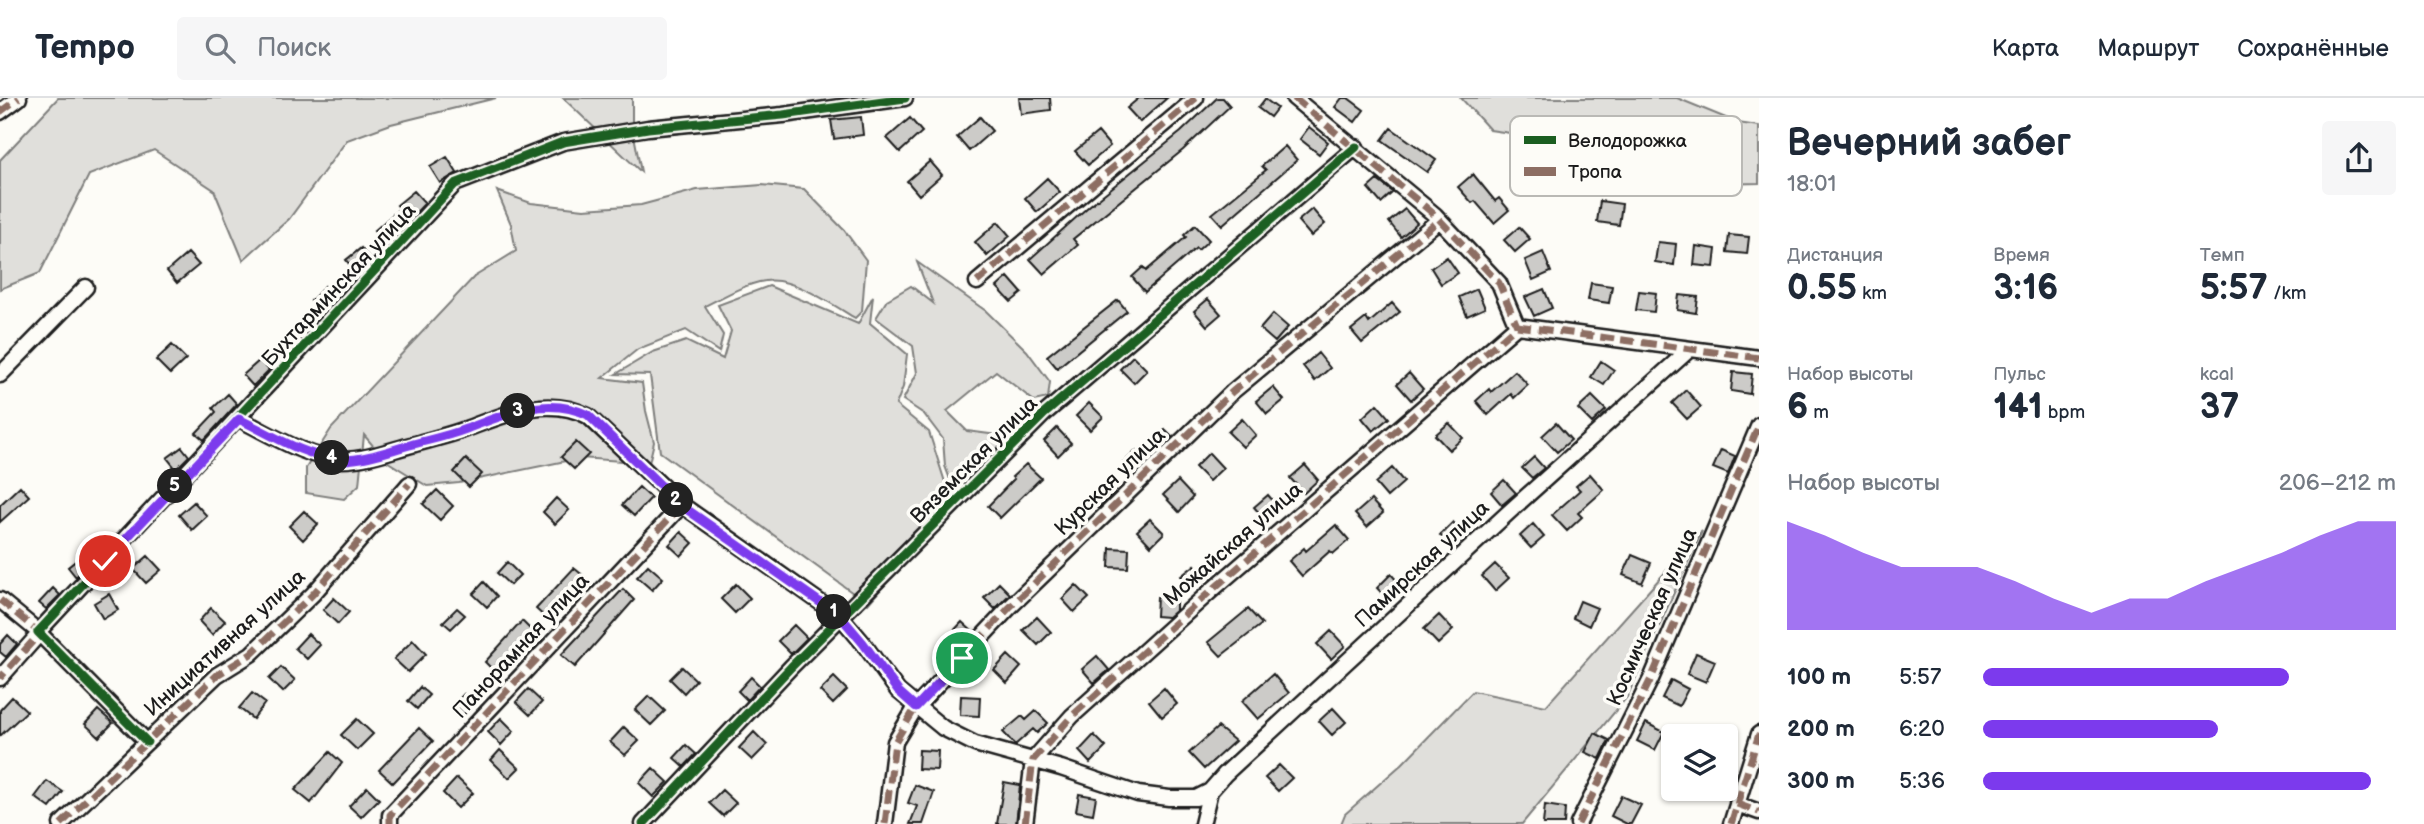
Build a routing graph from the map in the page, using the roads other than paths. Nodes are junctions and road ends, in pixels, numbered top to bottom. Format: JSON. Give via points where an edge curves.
{"nodes":[{"id":1,"x":19,"y":98,"type":"edge"},
{"id":2,"x":905,"y":98,"type":"edge"},
{"id":3,"x":1196,"y":98,"type":"edge"},
{"id":4,"x":1294,"y":98,"type":"edge"},
{"id":5,"x":0,"y":112,"type":"edge"},
{"id":6,"x":1356,"y":147,"type":"junction"},
{"id":7,"x":1439,"y":220,"type":"junction"},
{"id":8,"x":977,"y":282,"type":"dead end"},
{"id":9,"x":86,"y":287,"type":"dead end"},
{"id":10,"x":1517,"y":326,"type":"junction"},
{"id":11,"x":1690,"y":349,"type":"junction"},
{"id":12,"x":1759,"y":358,"type":"edge"},
{"id":13,"x":0,"y":375,"type":"edge"},
{"id":14,"x":239,"y":419,"type":"junction"},
{"id":15,"x":1759,"y":425,"type":"edge"},
{"id":16,"x":409,"y":484,"type":"dead end"},
{"id":17,"x":682,"y":506,"type":"junction"},
{"id":18,"x":0,"y":600,"type":"edge"},
{"id":19,"x":841,"y":617,"type":"junction"},
{"id":20,"x":40,"y":633,"type":"junction"},
{"id":21,"x":0,"y":678,"type":"edge"},
{"id":22,"x":916,"y":707,"type":"junction"},
{"id":23,"x":1759,"y":734,"type":"edge"},
{"id":24,"x":147,"y":742,"type":"junction"},
{"id":25,"x":1033,"y":760,"type":"junction"},
{"id":26,"x":1210,"y":791,"type":"junction"},
{"id":27,"x":1737,"y":804,"type":"junction"},
{"id":28,"x":1759,"y":812,"type":"edge"},
{"id":29,"x":387,"y":821,"type":"edge"},
{"id":30,"x":62,"y":824,"type":"edge"},
{"id":31,"x":643,"y":824,"type":"edge"},
{"id":32,"x":885,"y":824,"type":"edge"},
{"id":33,"x":1025,"y":824,"type":"edge"},
{"id":34,"x":1202,"y":824,"type":"edge"},
{"id":35,"x":1578,"y":824,"type":"edge"},
{"id":36,"x":1731,"y":824,"type":"edge"}],
"edges":[{"from":1,"to":5,"type":"street"},
{"from":2,"to":14,"type":"street","name":"Бухтарминская улица","via":[[563,142],[455,184]]},
{"from":3,"to":8,"type":"street"},
{"from":4,"to":6,"type":"street"},
{"from":6,"to":7,"type":"street"},
{"from":6,"to":19,"type":"street","name":"Вяземская улица","via":[[1044,414]]},
{"from":7,"to":10,"type":"street","via":[[1499,283]]},
{"from":7,"to":22,"type":"street","name":"Курская улица","via":[[1233,392],[1009,608]]},
{"from":9,"to":13,"type":"street"},
{"from":10,"to":11,"type":"street"},
{"from":10,"to":25,"type":"street","name":"Можайская улица","via":[[1192,607],[1072,716]]},
{"from":11,"to":12,"type":"street"},
{"from":11,"to":26,"type":"street","name":"Памирская улица"},
{"from":14,"to":17,"type":"street","via":[[298,447],[340,460],[361,459],[464,430],[507,412],[552,405],[573,408],[588,415]]},
{"from":14,"to":20,"type":"street","name":"Бухтарминская улица"},
{"from":15,"to":35,"type":"street","name":"Космическая улица","via":[[1651,678]]},
{"from":16,"to":24,"type":"street","name":"Инициативная улица","via":[[313,594],[251,654],[217,675]]},
{"from":17,"to":19,"type":"street"},
{"from":17,"to":29,"type":"street","name":"Панорамная улица"},
{"from":18,"to":20,"type":"street"},
{"from":19,"to":22,"type":"street","via":[[898,691]]},
{"from":19,"to":31,"type":"street","name":"Вяземская улица"},
{"from":20,"to":21,"type":"street","name":"Бухтарминская улица"},
{"from":20,"to":24,"type":"street"},
{"from":22,"to":25,"type":"street","via":[[975,744]]},
{"from":22,"to":32,"type":"street","name":"Курская улица","via":[[895,742]]},
{"from":23,"to":27,"type":"street"},
{"from":24,"to":30,"type":"street","name":"Инициативная улица"},
{"from":25,"to":26,"type":"street","via":[[1138,794],[1183,798]]},
{"from":25,"to":33,"type":"street"},
{"from":26,"to":34,"type":"street","name":"Памирская улица"},
{"from":27,"to":28,"type":"street"},
{"from":27,"to":36,"type":"street"}]}
